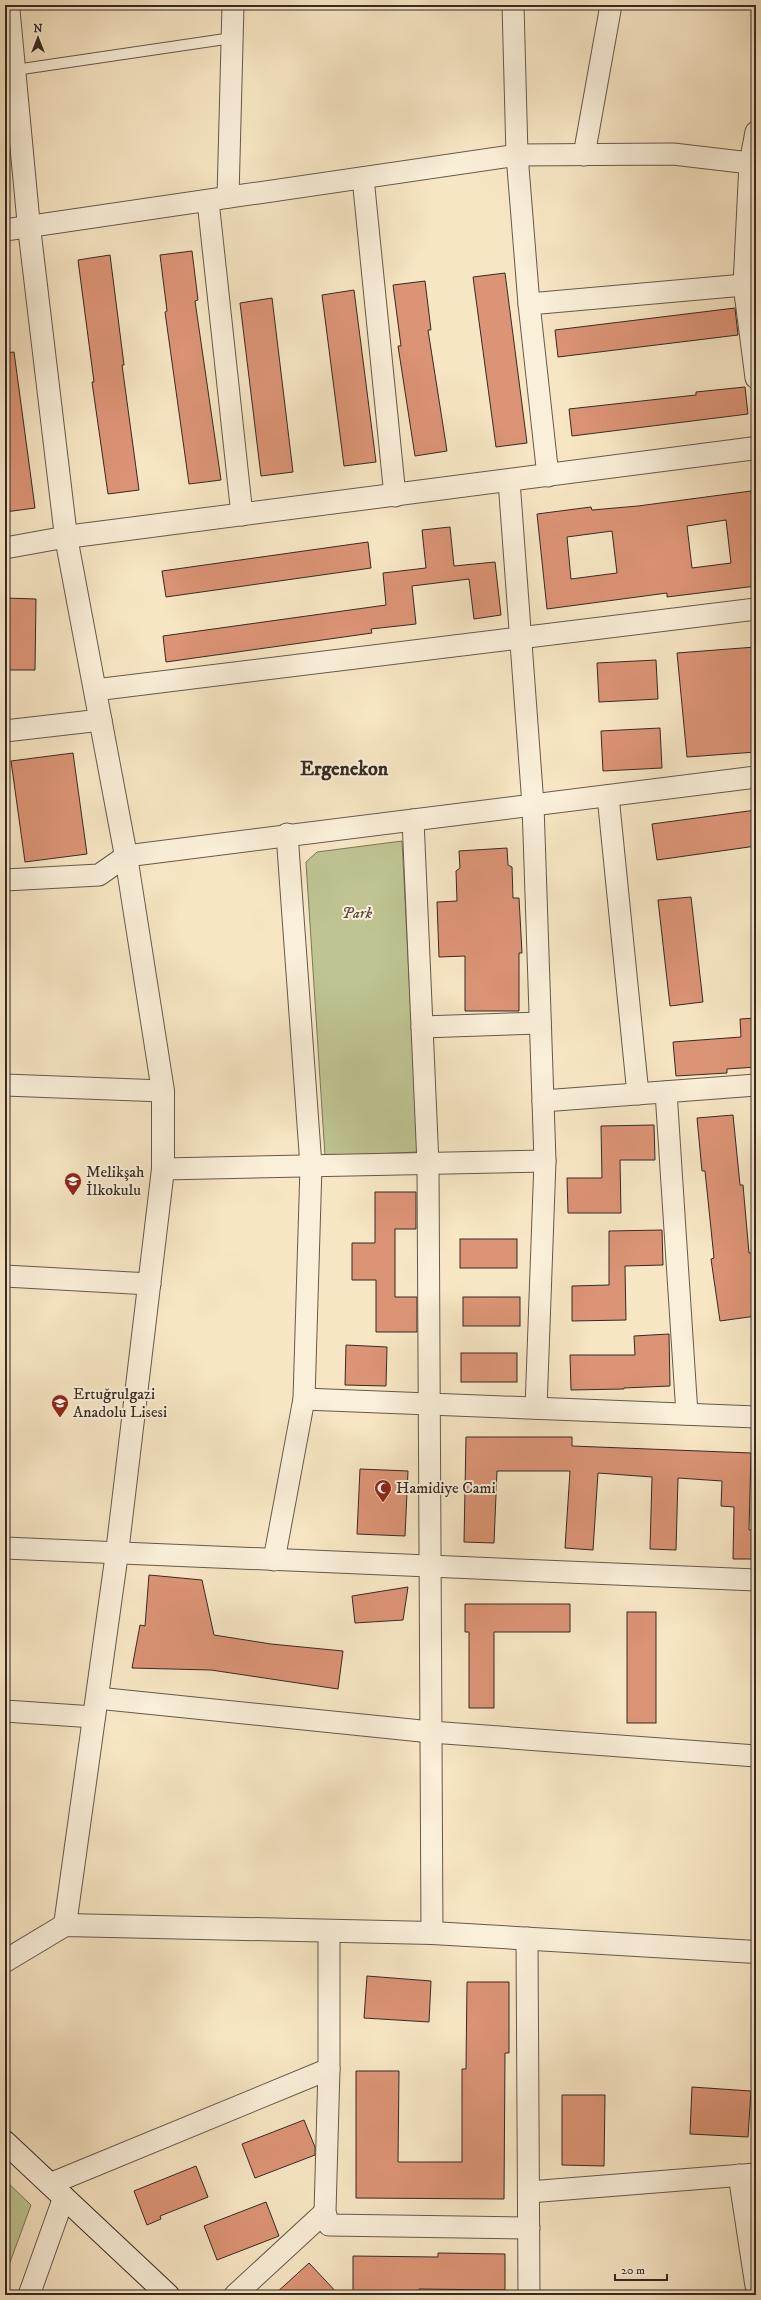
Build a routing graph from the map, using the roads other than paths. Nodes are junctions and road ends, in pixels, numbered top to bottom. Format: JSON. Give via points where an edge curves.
{"nodes":[{"id":1,"x":8,"y":5,"type":"edge"},
{"id":2,"x":233,"y":5,"type":"edge"},
{"id":3,"x":513,"y":5,"type":"edge"},
{"id":4,"x":611,"y":5,"type":"edge"},
{"id":5,"x":232,"y":38,"type":"junction"},
{"id":6,"x":14,"y":70,"type":"junction"},
{"id":7,"x":11,"y":104,"type":"edge"},
{"id":8,"x":756,"y":132,"type":"edge"},
{"id":9,"x":517,"y":155,"type":"junction"},
{"id":10,"x":584,"y":155,"type":"junction"},
{"id":11,"x":750,"y":163,"type":"junction"},
{"id":12,"x":363,"y":178,"type":"junction"},
{"id":13,"x":228,"y":197,"type":"junction"},
{"id":14,"x":208,"y":201,"type":"junction"},
{"id":15,"x":29,"y":228,"type":"junction"},
{"id":16,"x":5,"y":230,"type":"edge"},
{"id":17,"x":744,"y":285,"type":"junction"},
{"id":18,"x":529,"y":304,"type":"junction"},
{"id":19,"x":756,"y":378,"type":"edge"},
{"id":20,"x":756,"y":448,"type":"edge"},
{"id":21,"x":548,"y":476,"type":"junction"},
{"id":22,"x":509,"y":481,"type":"junction"},
{"id":23,"x":396,"y":496,"type":"junction"},
{"id":24,"x":242,"y":515,"type":"junction"},
{"id":25,"x":66,"y":537,"type":"junction"},
{"id":26,"x":5,"y":548,"type":"edge"},
{"id":27,"x":756,"y":609,"type":"edge"},
{"id":28,"x":520,"y":637,"type":"junction"},
{"id":29,"x":95,"y":690,"type":"junction"},
{"id":30,"x":101,"y":720,"type":"junction"},
{"id":31,"x":5,"y":731,"type":"edge"},
{"id":32,"x":756,"y":777,"type":"edge"},
{"id":33,"x":608,"y":796,"type":"junction"},
{"id":34,"x":533,"y":805,"type":"junction"},
{"id":35,"x":413,"y":820,"type":"junction"},
{"id":36,"x":287,"y":834,"type":"junction"},
{"id":37,"x":126,"y":856,"type":"junction"},
{"id":38,"x":5,"y":880,"type":"edge"},
{"id":39,"x":540,"y":1022,"type":"junction"},
{"id":40,"x":422,"y":1027,"type":"junction"},
{"id":41,"x":5,"y":1085,"type":"edge"},
{"id":42,"x":756,"y":1085,"type":"edge"},
{"id":43,"x":163,"y":1091,"type":"junction"},
{"id":44,"x":666,"y":1092,"type":"junction"},
{"id":45,"x":638,"y":1094,"type":"junction"},
{"id":46,"x":543,"y":1101,"type":"junction"},
{"id":47,"x":545,"y":1161,"type":"junction"},
{"id":48,"x":428,"y":1164,"type":"junction"},
{"id":49,"x":311,"y":1166,"type":"junction"},
{"id":50,"x":163,"y":1169,"type":"junction"},
{"id":51,"x":5,"y":1276,"type":"edge"},
{"id":52,"x":150,"y":1284,"type":"junction"},
{"id":53,"x":304,"y":1399,"type":"junction"},
{"id":54,"x":429,"y":1404,"type":"junction"},
{"id":55,"x":536,"y":1408,"type":"junction"},
{"id":56,"x":687,"y":1414,"type":"junction"},
{"id":57,"x":756,"y":1417,"type":"edge"},
{"id":58,"x":5,"y":1548,"type":"edge"},
{"id":59,"x":117,"y":1553,"type":"junction"},
{"id":60,"x":274,"y":1560,"type":"junction"},
{"id":61,"x":430,"y":1568,"type":"junction"},
{"id":62,"x":756,"y":1580,"type":"edge"},
{"id":63,"x":95,"y":1707,"type":"junction"},
{"id":64,"x":5,"y":1711,"type":"edge"},
{"id":65,"x":431,"y":1732,"type":"junction"},
{"id":66,"x":756,"y":1756,"type":"edge"},
{"id":67,"x":65,"y":1925,"type":"junction"},
{"id":68,"x":329,"y":1931,"type":"junction"},
{"id":69,"x":432,"y":1933,"type":"junction"},
{"id":70,"x":527,"y":1938,"type":"junction"},
{"id":71,"x":756,"y":1952,"type":"edge"},
{"id":72,"x":5,"y":1962,"type":"edge"},
{"id":73,"x":329,"y":2069,"type":"junction"},
{"id":74,"x":5,"y":2142,"type":"edge"},
{"id":75,"x":748,"y":2175,"type":"edge"},
{"id":76,"x":57,"y":2190,"type":"junction"},
{"id":77,"x":529,"y":2192,"type":"junction"},
{"id":78,"x":325,"y":2212,"type":"junction"},
{"id":79,"x":529,"y":2228,"type":"junction"},
{"id":80,"x":756,"y":2286,"type":"edge"},
{"id":81,"x":29,"y":2295,"type":"edge"},
{"id":82,"x":168,"y":2295,"type":"edge"},
{"id":83,"x":235,"y":2295,"type":"edge"},
{"id":84,"x":529,"y":2295,"type":"edge"}],
"edges":[{"from":1,"to":6,"type":"street"},
{"from":2,"to":5,"type":"street"},
{"from":3,"to":9,"type":"street"},
{"from":4,"to":10,"type":"street"},
{"from":5,"to":6,"type":"lane"},
{"from":5,"to":13,"type":"street"},
{"from":6,"to":7,"type":"street"},
{"from":7,"to":15,"type":"street"},
{"from":8,"to":11,"type":"street"},
{"from":9,"to":10,"type":"street"},
{"from":9,"to":12,"type":"street"},
{"from":9,"to":18,"type":"street"},
{"from":10,"to":11,"type":"street","via":[[673,154]]},
{"from":11,"to":17,"type":"street"},
{"from":12,"to":13,"type":"street"},
{"from":12,"to":23,"type":"street"},
{"from":13,"to":14,"type":"street"},
{"from":14,"to":15,"type":"street"},
{"from":14,"to":24,"type":"street"},
{"from":15,"to":16,"type":"street"},
{"from":15,"to":25,"type":"street"},
{"from":17,"to":18,"type":"street"},
{"from":17,"to":19,"type":"street"},
{"from":18,"to":21,"type":"street"},
{"from":20,"to":21,"type":"street"},
{"from":21,"to":22,"type":"street"},
{"from":22,"to":23,"type":"street"},
{"from":22,"to":28,"type":"street"},
{"from":23,"to":24,"type":"street"},
{"from":24,"to":25,"type":"street"},
{"from":25,"to":26,"type":"street"},
{"from":25,"to":29,"type":"street"},
{"from":27,"to":28,"type":"street"},
{"from":28,"to":29,"type":"street"},
{"from":28,"to":34,"type":"street"},
{"from":29,"to":30,"type":"street"},
{"from":30,"to":31,"type":"street"},
{"from":30,"to":37,"type":"street"},
{"from":32,"to":33,"type":"street"},
{"from":33,"to":34,"type":"street"},
{"from":33,"to":45,"type":"street"},
{"from":34,"to":35,"type":"street"},
{"from":34,"to":39,"type":"street"},
{"from":35,"to":36,"type":"street"},
{"from":35,"to":40,"type":"street"},
{"from":36,"to":37,"type":"street"},
{"from":36,"to":49,"type":"street"},
{"from":37,"to":38,"type":"street","via":[[99,875]]},
{"from":37,"to":43,"type":"street"},
{"from":39,"to":40,"type":"street"},
{"from":39,"to":46,"type":"street"},
{"from":40,"to":48,"type":"street"},
{"from":41,"to":43,"type":"street"},
{"from":42,"to":44,"type":"street"},
{"from":43,"to":50,"type":"street"},
{"from":44,"to":45,"type":"street"},
{"from":44,"to":56,"type":"street"},
{"from":45,"to":46,"type":"street"},
{"from":46,"to":47,"type":"street"},
{"from":47,"to":48,"type":"street"},
{"from":47,"to":55,"type":"street"},
{"from":48,"to":49,"type":"street"},
{"from":48,"to":54,"type":"street"},
{"from":49,"to":50,"type":"street"},
{"from":49,"to":53,"type":"street"},
{"from":50,"to":52,"type":"street"},
{"from":51,"to":52,"type":"street"},
{"from":52,"to":59,"type":"street"},
{"from":53,"to":54,"type":"street"},
{"from":53,"to":60,"type":"street"},
{"from":54,"to":55,"type":"street"},
{"from":54,"to":61,"type":"street"},
{"from":55,"to":56,"type":"street"},
{"from":56,"to":57,"type":"street"},
{"from":58,"to":59,"type":"street"},
{"from":59,"to":60,"type":"street"},
{"from":59,"to":63,"type":"street"},
{"from":60,"to":61,"type":"street"},
{"from":61,"to":62,"type":"street"},
{"from":61,"to":65,"type":"street"},
{"from":63,"to":64,"type":"street"},
{"from":63,"to":65,"type":"street"},
{"from":63,"to":67,"type":"street"},
{"from":65,"to":66,"type":"street"},
{"from":65,"to":69,"type":"street"},
{"from":67,"to":68,"type":"street"},
{"from":67,"to":72,"type":"street"},
{"from":68,"to":69,"type":"street"},
{"from":68,"to":73,"type":"street"},
{"from":69,"to":70,"type":"street"},
{"from":70,"to":71,"type":"street"},
{"from":70,"to":77,"type":"street"},
{"from":73,"to":76,"type":"street"},
{"from":73,"to":78,"type":"street"},
{"from":74,"to":76,"type":"street"},
{"from":75,"to":77,"type":"street"},
{"from":75,"to":80,"type":"street"},
{"from":76,"to":81,"type":"street"},
{"from":76,"to":82,"type":"street"},
{"from":77,"to":79,"type":"street"},
{"from":78,"to":79,"type":"street","via":[[329,2225]]},
{"from":78,"to":83,"type":"street"},
{"from":79,"to":84,"type":"street"}]}
